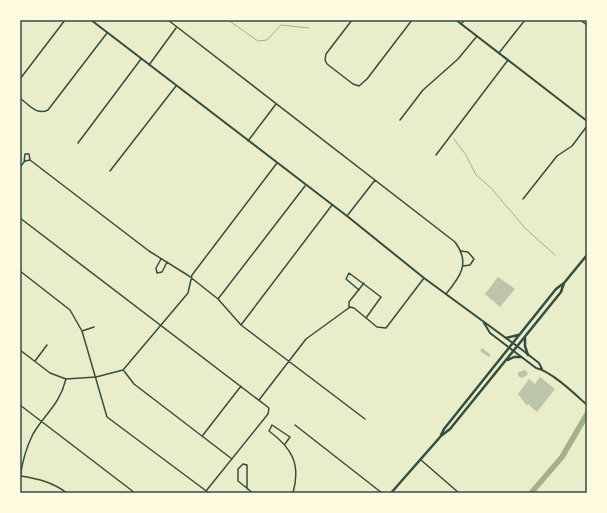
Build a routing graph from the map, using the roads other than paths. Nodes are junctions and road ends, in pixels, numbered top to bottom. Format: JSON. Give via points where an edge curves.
{"nodes":[{"id":1,"x":66,"y":20,"type":"edge"},
{"id":2,"x":91,"y":20,"type":"edge"},
{"id":3,"x":168,"y":20,"type":"edge"},
{"id":4,"x":352,"y":20,"type":"edge"},
{"id":5,"x":412,"y":20,"type":"edge"},
{"id":6,"x":456,"y":20,"type":"edge"},
{"id":7,"x":464,"y":20,"type":"edge"},
{"id":8,"x":525,"y":20,"type":"edge"},
{"id":9,"x":580,"y":20,"type":"edge"},
{"id":10,"x":583,"y":21,"type":"edge"},
{"id":11,"x":462,"y":24,"type":"junction"},
{"id":12,"x":587,"y":25,"type":"edge"},
{"id":13,"x":177,"y":27,"type":"junction"},
{"id":14,"x":107,"y":33,"type":"junction"},
{"id":15,"x":477,"y":36,"type":"junction"},
{"id":16,"x":498,"y":53,"type":"junction"},
{"id":17,"x":141,"y":59,"type":"junction"},
{"id":18,"x":508,"y":60,"type":"junction"},
{"id":19,"x":149,"y":65,"type":"junction"},
{"id":20,"x":20,"y":79,"type":"edge"},
{"id":21,"x":176,"y":86,"type":"junction"},
{"id":22,"x":20,"y":98,"type":"edge"},
{"id":23,"x":276,"y":104,"type":"junction"},
{"id":24,"x":400,"y":120,"type":"dead end"},
{"id":25,"x":587,"y":121,"type":"edge"},
{"id":26,"x":587,"y":126,"type":"edge"},
{"id":27,"x":248,"y":141,"type":"junction"},
{"id":28,"x":78,"y":143,"type":"dead end"},
{"id":29,"x":436,"y":155,"type":"dead end"},
{"id":30,"x":30,"y":160,"type":"junction"},
{"id":31,"x":24,"y":162,"type":"junction"},
{"id":32,"x":277,"y":164,"type":"junction"},
{"id":33,"x":20,"y":166,"type":"edge"},
{"id":34,"x":110,"y":171,"type":"dead end"},
{"id":35,"x":375,"y":180,"type":"junction"},
{"id":36,"x":305,"y":186,"type":"junction"},
{"id":37,"x":523,"y":199,"type":"dead end"},
{"id":38,"x":332,"y":206,"type":"junction"},
{"id":39,"x":347,"y":216,"type":"junction"},
{"id":40,"x":20,"y":218,"type":"edge"},
{"id":41,"x":461,"y":251,"type":"junction"},
{"id":42,"x":587,"y":255,"type":"edge"},
{"id":43,"x":160,"y":259,"type":"junction"},
{"id":44,"x":167,"y":262,"type":"junction"},
{"id":45,"x":463,"y":266,"type":"junction"},
{"id":46,"x":20,"y":271,"type":"edge"},
{"id":47,"x":424,"y":278,"type":"junction"},
{"id":48,"x":192,"y":279,"type":"junction"},
{"id":49,"x":364,"y":283,"type":"junction"},
{"id":50,"x":564,"y":283,"type":"junction"},
{"id":51,"x":359,"y":290,"type":"junction"},
{"id":52,"x":446,"y":294,"type":"junction"},
{"id":53,"x":218,"y":299,"type":"junction"},
{"id":54,"x":349,"y":308,"type":"junction"},
{"id":55,"x":366,"y":318,"type":"junction"},
{"id":56,"x":483,"y":322,"type":"junction"},
{"id":57,"x":241,"y":325,"type":"junction"},
{"id":58,"x":161,"y":326,"type":"junction"},
{"id":59,"x":94,"y":327,"type":"dead end"},
{"id":60,"x":82,"y":331,"type":"junction"},
{"id":61,"x":520,"y":333,"type":"junction"},
{"id":62,"x":525,"y":337,"type":"junction"},
{"id":63,"x":506,"y":338,"type":"junction"},
{"id":64,"x":513,"y":343,"type":"junction"},
{"id":65,"x":47,"y":344,"type":"dead end"},
{"id":66,"x":518,"y":346,"type":"junction"},
{"id":67,"x":509,"y":347,"type":"junction"},
{"id":68,"x":20,"y":350,"type":"edge"},
{"id":69,"x":514,"y":351,"type":"junction"},
{"id":70,"x":528,"y":355,"type":"junction"},
{"id":71,"x":522,"y":357,"type":"junction"},
{"id":72,"x":35,"y":361,"type":"junction"},
{"id":73,"x":506,"y":361,"type":"junction"},
{"id":74,"x":289,"y":363,"type":"junction"},
{"id":75,"x":542,"y":369,"type":"junction"},
{"id":76,"x":123,"y":370,"type":"junction"},
{"id":77,"x":96,"y":377,"type":"junction"},
{"id":78,"x":66,"y":379,"type":"junction"},
{"id":79,"x":241,"y":386,"type":"junction"},
{"id":80,"x":259,"y":400,"type":"junction"},
{"id":81,"x":20,"y":405,"type":"edge"},
{"id":82,"x":586,"y":405,"type":"edge"},
{"id":83,"x":365,"y":419,"type":"dead end"},
{"id":84,"x":42,"y":422,"type":"junction"},
{"id":85,"x":295,"y":425,"type":"dead end"},
{"id":86,"x":203,"y":435,"type":"junction"},
{"id":87,"x":441,"y":436,"type":"junction"},
{"id":88,"x":285,"y":444,"type":"junction"},
{"id":89,"x":20,"y":456,"type":"edge"},
{"id":90,"x":24,"y":457,"type":"junction"},
{"id":91,"x":232,"y":459,"type":"junction"},
{"id":92,"x":420,"y":460,"type":"junction"},
{"id":93,"x":20,"y":477,"type":"edge"},
{"id":94,"x":247,"y":489,"type":"junction"},
{"id":95,"x":208,"y":492,"type":"edge"},
{"id":96,"x":67,"y":493,"type":"edge"},
{"id":97,"x":135,"y":493,"type":"edge"},
{"id":98,"x":253,"y":493,"type":"edge"},
{"id":99,"x":293,"y":493,"type":"edge"},
{"id":100,"x":382,"y":493,"type":"edge"},
{"id":101,"x":391,"y":493,"type":"edge"},
{"id":102,"x":459,"y":493,"type":"edge"}],
"edges":[{"from":1,"to":20,"type":"street"},
{"from":2,"to":14,"type":"main road"},
{"from":3,"to":13,"type":"street"},
{"from":4,"to":5,"type":"street","via":[[326,54],[325,60],[326,64],[359,86]]},
{"from":6,"to":11,"type":"main road"},
{"from":7,"to":11,"type":"street"},
{"from":8,"to":16,"type":"street"},
{"from":9,"to":10,"type":"street"},
{"from":10,"to":12,"type":"street"},
{"from":11,"to":15,"type":"main road"},
{"from":13,"to":19,"type":"street"},
{"from":13,"to":23,"type":"street"},
{"from":14,"to":17,"type":"main road"},
{"from":14,"to":22,"type":"street","via":[[48,110],[38,112]]},
{"from":15,"to":16,"type":"main road"},
{"from":15,"to":24,"type":"street","via":[[458,59],[423,90]]},
{"from":16,"to":18,"type":"main road"},
{"from":17,"to":19,"type":"main road"},
{"from":17,"to":28,"type":"street"},
{"from":18,"to":25,"type":"main road"},
{"from":18,"to":29,"type":"street"},
{"from":19,"to":21,"type":"main road"},
{"from":21,"to":27,"type":"main road"},
{"from":21,"to":34,"type":"street"},
{"from":23,"to":27,"type":"street"},
{"from":23,"to":35,"type":"street"},
{"from":26,"to":37,"type":"street","via":[[572,146],[557,156]]},
{"from":27,"to":32,"type":"main road"},
{"from":30,"to":31,"type":"street"},
{"from":30,"to":31,"type":"street","via":[[29,154],[25,154]]},
{"from":30,"to":43,"type":"street"},
{"from":31,"to":33,"type":"street"},
{"from":32,"to":36,"type":"main road"},
{"from":32,"to":48,"type":"street","via":[[192,275]]},
{"from":35,"to":39,"type":"street"},
{"from":35,"to":41,"type":"street","via":[[455,242]]},
{"from":36,"to":38,"type":"main road"},
{"from":36,"to":53,"type":"street"},
{"from":38,"to":39,"type":"main road"},
{"from":38,"to":57,"type":"street"},
{"from":39,"to":47,"type":"main road"},
{"from":40,"to":58,"type":"street"},
{"from":41,"to":45,"type":"street"},
{"from":41,"to":45,"type":"street","via":[[472,254],[474,259],[470,265]]},
{"from":42,"to":50,"type":"main road"},
{"from":43,"to":44,"type":"street"},
{"from":43,"to":44,"type":"street","via":[[156,268],[157,273],[162,272]]},
{"from":44,"to":48,"type":"street"},
{"from":45,"to":52,"type":"street","via":[[460,276]]},
{"from":46,"to":60,"type":"street","via":[[70,310]]},
{"from":47,"to":52,"type":"main road"},
{"from":47,"to":55,"type":"street","via":[[386,328],[377,327]]},
{"from":48,"to":53,"type":"street"},
{"from":48,"to":58,"type":"street","via":[[188,293]]},
{"from":49,"to":51,"type":"street"},
{"from":49,"to":51,"type":"street","via":[[350,272],[347,274],[346,279]]},
{"from":49,"to":55,"type":"street","via":[[381,297]]},
{"from":50,"to":61,"type":"main road","via":[[556,289]]},
{"from":50,"to":62,"type":"main road","via":[[561,292]]},
{"from":51,"to":54,"type":"street","via":[[349,302]]},
{"from":52,"to":56,"type":"main road"},
{"from":53,"to":57,"type":"street"},
{"from":54,"to":55,"type":"street","via":[[354,308]]},
{"from":54,"to":74,"type":"street","via":[[310,336]]},
{"from":56,"to":63,"type":"main road"},
{"from":56,"to":67,"type":"main road","via":[[490,333]]},
{"from":57,"to":74,"type":"street"},
{"from":58,"to":76,"type":"street"},
{"from":58,"to":79,"type":"street"},
{"from":59,"to":60,"type":"street"},
{"from":60,"to":77,"type":"street"},
{"from":61,"to":63,"type":"main road"},
{"from":61,"to":64,"type":"main road"},
{"from":62,"to":66,"type":"main road"},
{"from":62,"to":70,"type":"main road"},
{"from":63,"to":64,"type":"main road"},
{"from":64,"to":66,"type":"main road"},
{"from":64,"to":67,"type":"main road"},
{"from":65,"to":72,"type":"street"},
{"from":66,"to":69,"type":"main road"},
{"from":66,"to":70,"type":"main road"},
{"from":67,"to":69,"type":"main road"},
{"from":67,"to":87,"type":"main road"},
{"from":68,"to":72,"type":"street"},
{"from":69,"to":71,"type":"main road"},
{"from":69,"to":73,"type":"main road"},
{"from":70,"to":75,"type":"main road","via":[[539,363]]},
{"from":71,"to":73,"type":"main road"},
{"from":71,"to":75,"type":"main road","via":[[536,368]]},
{"from":72,"to":78,"type":"street","via":[[50,373]]},
{"from":73,"to":87,"type":"main road","via":[[450,429]]},
{"from":74,"to":80,"type":"street"},
{"from":74,"to":83,"type":"street"},
{"from":75,"to":82,"type":"main road"},
{"from":76,"to":77,"type":"street"},
{"from":76,"to":86,"type":"street","via":[[134,384]]},
{"from":77,"to":78,"type":"street"},
{"from":77,"to":95,"type":"street","via":[[107,416]]},
{"from":78,"to":84,"type":"street","via":[[60,399]]},
{"from":79,"to":80,"type":"street"},
{"from":79,"to":86,"type":"street"},
{"from":80,"to":91,"type":"street","via":[[269,410],[268,414]]},
{"from":81,"to":84,"type":"street"},
{"from":84,"to":90,"type":"street"},
{"from":84,"to":97,"type":"street"},
{"from":85,"to":100,"type":"street"},
{"from":86,"to":91,"type":"street"},
{"from":87,"to":92,"type":"main road"},
{"from":88,"to":88,"type":"street","via":[[269,431],[272,425],[290,437]]},
{"from":88,"to":99,"type":"street","via":[[297,471]]},
{"from":89,"to":90,"type":"street"},
{"from":90,"to":93,"type":"street"},
{"from":91,"to":95,"type":"street"},
{"from":92,"to":101,"type":"main road"},
{"from":92,"to":102,"type":"street"},
{"from":93,"to":96,"type":"street","via":[[47,481]]},
{"from":94,"to":94,"type":"street","via":[[247,465],[243,464],[238,469],[238,481]]},
{"from":94,"to":98,"type":"street"}]}
